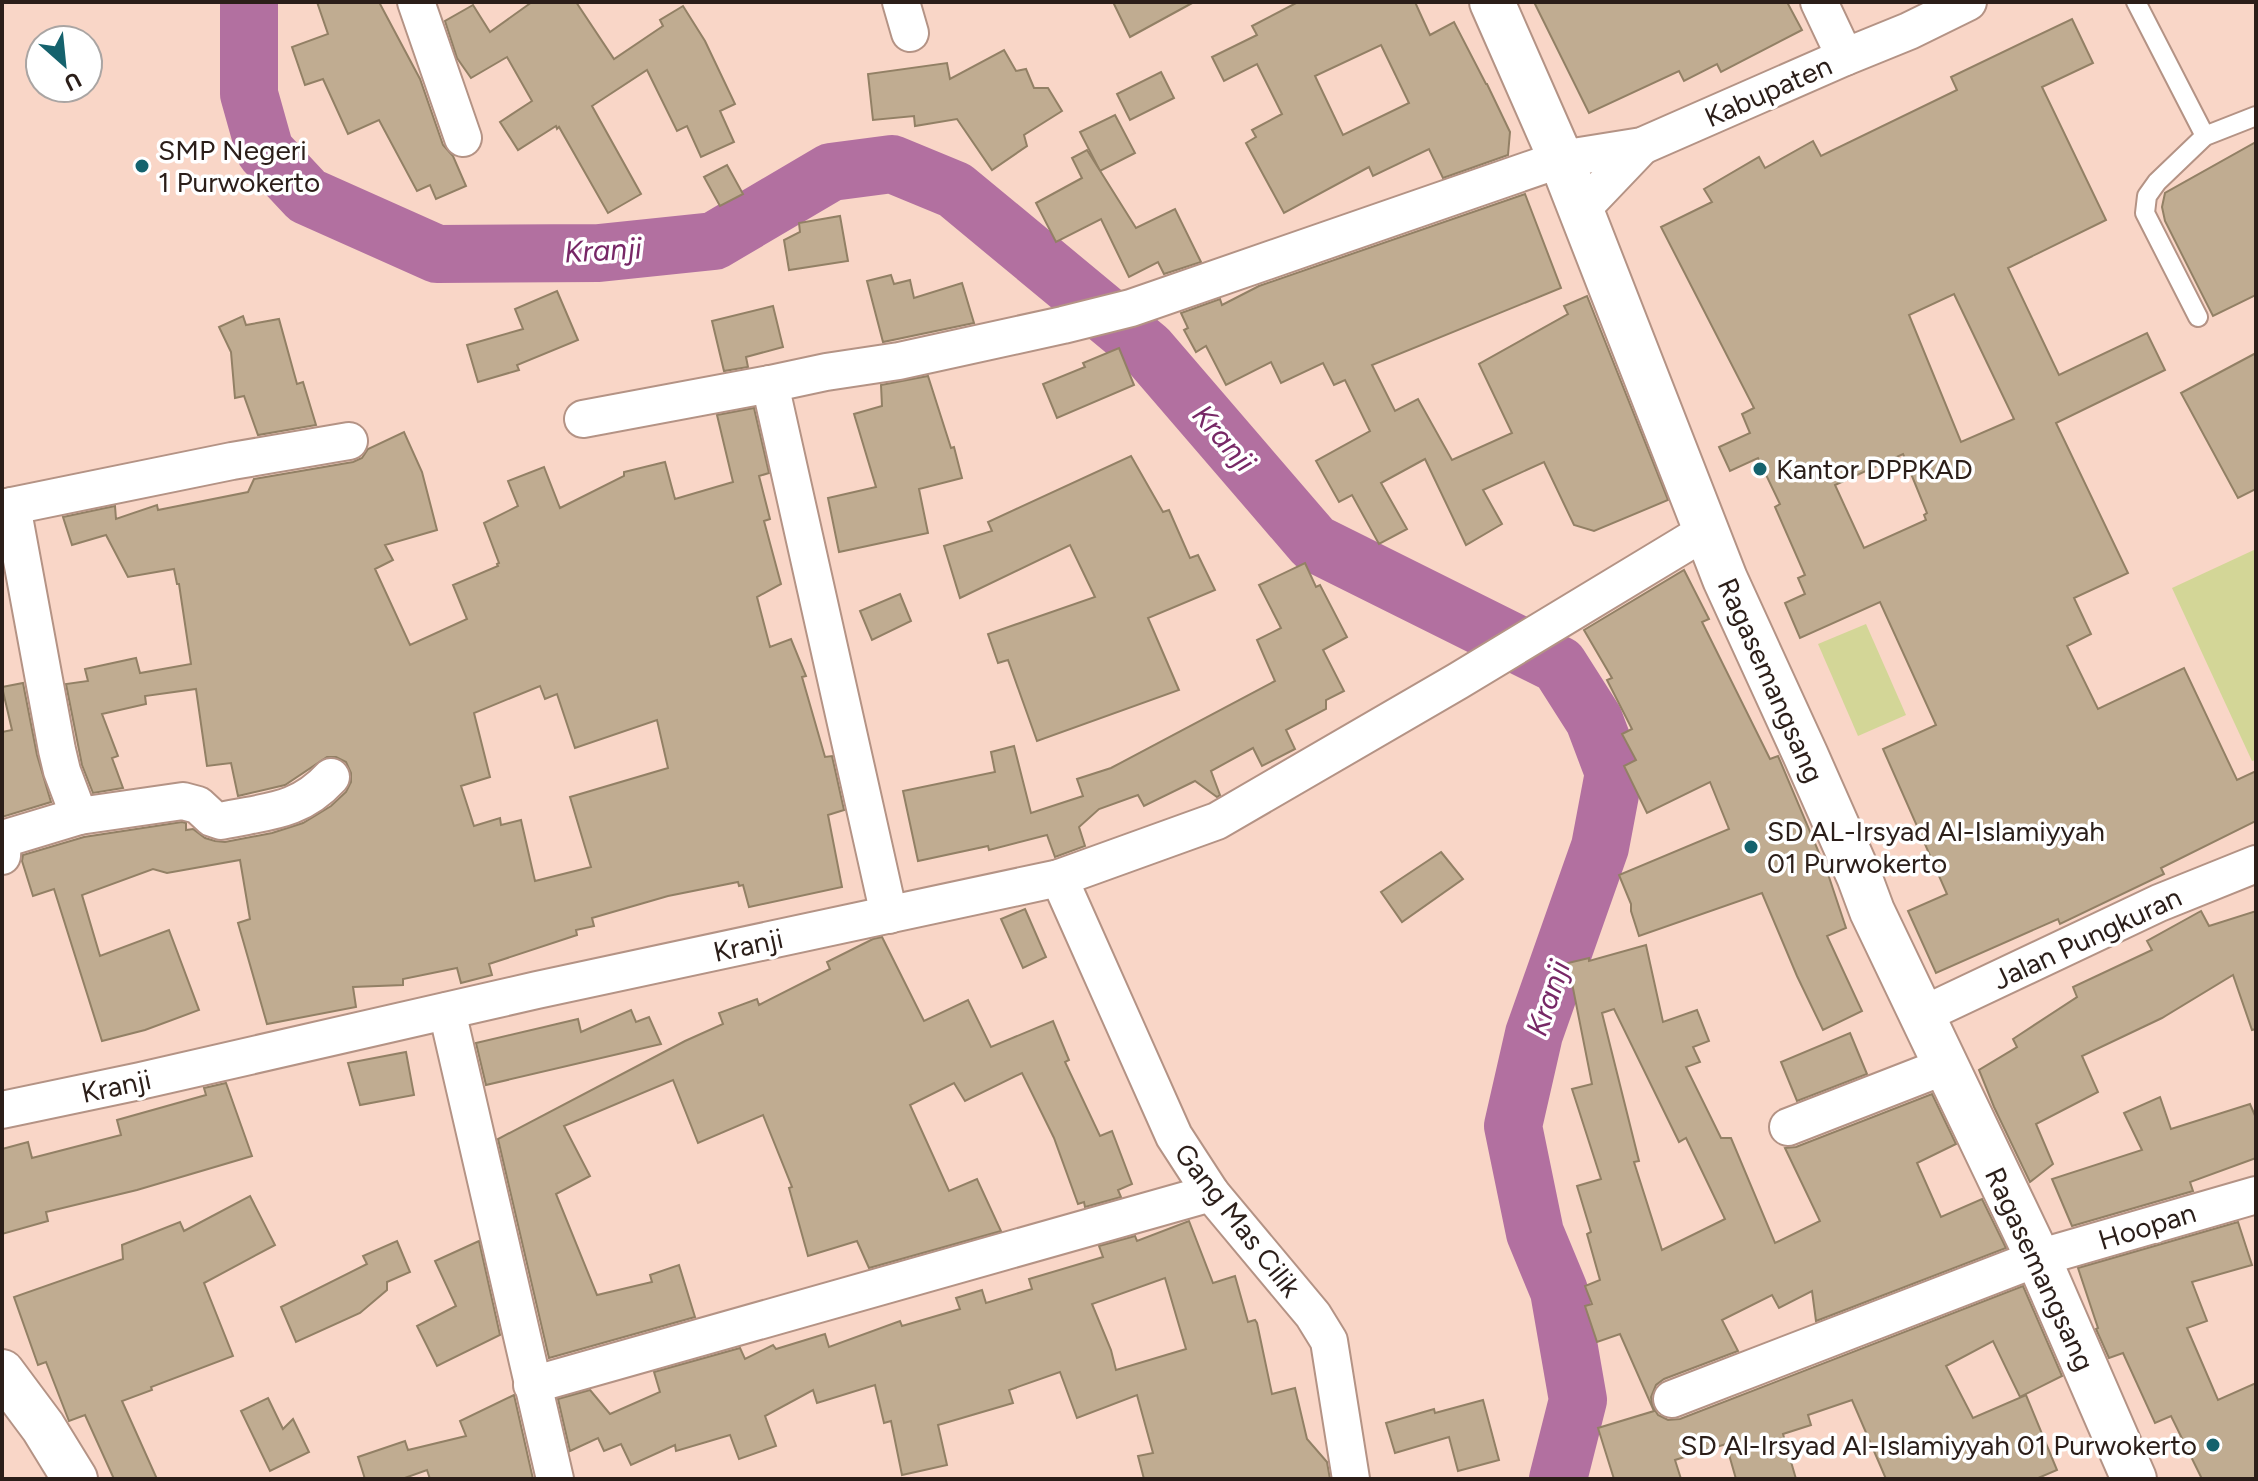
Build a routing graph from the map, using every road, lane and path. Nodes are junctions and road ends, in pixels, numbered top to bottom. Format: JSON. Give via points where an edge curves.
{"nodes":[{"id":1,"x":416,"y":2,"type":"edge"},
{"id":2,"x":1492,"y":2,"type":"edge"},
{"id":3,"x":1819,"y":2,"type":"edge"},
{"id":4,"x":1968,"y":2,"type":"edge"},
{"id":5,"x":2136,"y":2,"type":"edge"},
{"id":6,"x":1845,"y":57,"type":"junction"},
{"id":7,"x":2256,"y":116,"type":"edge"},
{"id":8,"x":2205,"y":136,"type":"junction"},
{"id":9,"x":463,"y":138,"type":"dead end"},
{"id":10,"x":1642,"y":146,"type":"junction"},
{"id":11,"x":1561,"y":159,"type":"junction"},
{"id":12,"x":1580,"y":211,"type":"junction"},
{"id":13,"x":2198,"y":317,"type":"dead end"},
{"id":14,"x":770,"y":384,"type":"junction"},
{"id":15,"x":583,"y":419,"type":"dead end"},
{"id":16,"x":349,"y":441,"type":"dead end"},
{"id":17,"x":7,"y":507,"type":"edge"},
{"id":18,"x":1706,"y":531,"type":"junction"},
{"id":19,"x":331,"y":777,"type":"dead end"},
{"id":20,"x":79,"y":816,"type":"junction"},
{"id":21,"x":2,"y":856,"type":"edge"},
{"id":22,"x":2256,"y":864,"type":"edge"},
{"id":23,"x":1059,"y":878,"type":"junction"},
{"id":24,"x":889,"y":915,"type":"junction"},
{"id":25,"x":428,"y":1016,"type":"junction"},
{"id":26,"x":1920,"y":1016,"type":"junction"},
{"id":27,"x":1945,"y":1066,"type":"junction"},
{"id":28,"x":2,"y":1110,"type":"edge"},
{"id":29,"x":1788,"y":1127,"type":"dead end"},
{"id":30,"x":1211,"y":1193,"type":"junction"},
{"id":31,"x":2256,"y":1195,"type":"edge"},
{"id":32,"x":2038,"y":1258,"type":"junction"},
{"id":33,"x":2,"y":1372,"type":"edge"},
{"id":34,"x":532,"y":1385,"type":"junction"},
{"id":35,"x":1672,"y":1399,"type":"dead end"},
{"id":36,"x":75,"y":1479,"type":"edge"},
{"id":37,"x":555,"y":1479,"type":"edge"},
{"id":38,"x":1351,"y":1479,"type":"edge"},
{"id":39,"x":2134,"y":1479,"type":"edge"}],
"edges":[{"from":1,"to":9,"type":"street"},
{"from":2,"to":11,"type":"street","name":"Ragasemangsang"},
{"from":3,"to":6,"type":"street"},
{"from":4,"to":6,"type":"street","name":"Kabupaten"},
{"from":5,"to":8,"type":"lane"},
{"from":6,"to":10,"type":"street","name":"Kabupaten"},
{"from":7,"to":8,"type":"lane"},
{"from":8,"to":13,"type":"lane","via":[[2157,182],[2147,196],[2145,213]]},
{"from":10,"to":11,"type":"street","name":"Kabupaten"},
{"from":10,"to":12,"type":"street"},
{"from":11,"to":12,"type":"street","name":"Ragasemangsang"},
{"from":11,"to":14,"type":"street","name":"Kabupaten","via":[[1131,308],[899,361]]},
{"from":12,"to":18,"type":"street","name":"Ragasemangsang"},
{"from":14,"to":15,"type":"street","name":"Kabupaten"},
{"from":14,"to":24,"type":"street"},
{"from":16,"to":17,"type":"street"},
{"from":17,"to":20,"type":"street","via":[[57,750]]},
{"from":18,"to":23,"type":"street","name":"Kranji","via":[[1217,821]]},
{"from":18,"to":26,"type":"street","name":"Ragasemangsang"},
{"from":19,"to":20,"type":"street","via":[[293,805],[221,821],[183,801]]},
{"from":20,"to":21,"type":"street","via":[[3,839]]},
{"from":22,"to":26,"type":"street","name":"Jalan Pungkuran","via":[[2159,903]]},
{"from":23,"to":24,"type":"street","name":"Kranji"},
{"from":23,"to":30,"type":"street","name":"Gang Mas Cilik","via":[[1174,1136]]},
{"from":24,"to":25,"type":"street","name":"Kranji"},
{"from":25,"to":28,"type":"street","name":"Kranji"},
{"from":25,"to":34,"type":"street"},
{"from":26,"to":27,"type":"street","name":"Ragasemangsang"},
{"from":27,"to":29,"type":"street"},
{"from":27,"to":32,"type":"street","name":"Ragasemangsang"},
{"from":30,"to":34,"type":"street"},
{"from":30,"to":38,"type":"street","name":"Gang Mas Cilik","via":[[1329,1341]]},
{"from":31,"to":32,"type":"street","name":"Hoopan"},
{"from":32,"to":35,"type":"street","name":"Hoopan"},
{"from":32,"to":39,"type":"street","name":"Ragasemangsang"},
{"from":33,"to":36,"type":"street"},
{"from":34,"to":37,"type":"street"}]}
